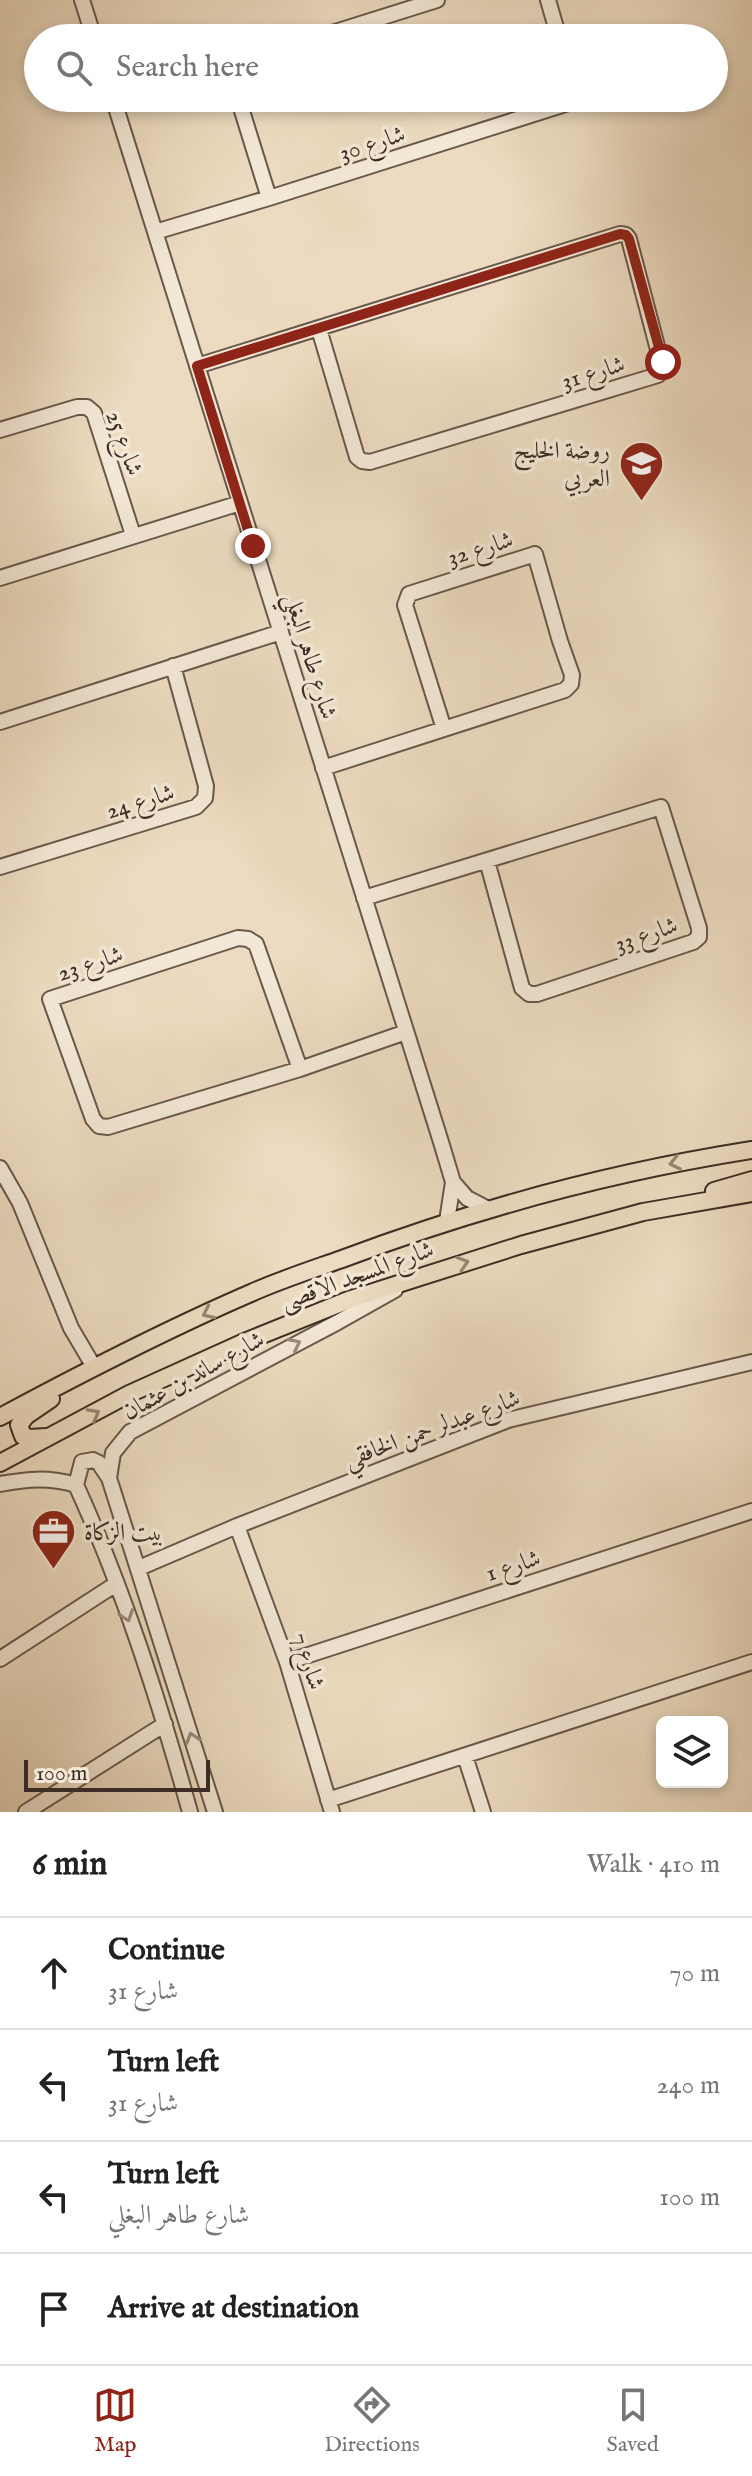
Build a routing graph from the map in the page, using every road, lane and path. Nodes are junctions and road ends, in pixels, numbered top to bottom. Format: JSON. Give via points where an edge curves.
{"nodes":[{"id":1,"x":82,"y":0,"type":"edge"},
{"id":2,"x":437,"y":0,"type":"edge"},
{"id":3,"x":548,"y":0,"type":"edge"},
{"id":4,"x":90,"y":24,"type":"edge"},
{"id":5,"x":361,"y":24,"type":"edge"},
{"id":6,"x":555,"y":24,"type":"edge"},
{"id":7,"x":117,"y":112,"type":"edge"},
{"id":8,"x":242,"y":112,"type":"edge"},
{"id":9,"x":540,"y":112,"type":"edge"},
{"id":10,"x":269,"y":198,"type":"junction"},
{"id":11,"x":155,"y":232,"type":"junction"},
{"id":12,"x":319,"y":329,"type":"junction"},
{"id":13,"x":197,"y":366,"type":"junction"},
{"id":14,"x":0,"y":430,"type":"edge"},
{"id":15,"x":240,"y":503,"type":"junction"},
{"id":16,"x":133,"y":535,"type":"junction"},
{"id":17,"x":0,"y":578,"type":"edge"},
{"id":18,"x":281,"y":632,"type":"junction"},
{"id":19,"x":173,"y":666,"type":"junction"},
{"id":20,"x":0,"y":722,"type":"edge"},
{"id":21,"x":444,"y":729,"type":"junction"},
{"id":22,"x":323,"y":768,"type":"junction"},
{"id":23,"x":487,"y":861,"type":"junction"},
{"id":24,"x":0,"y":867,"type":"edge"},
{"id":25,"x":364,"y":898,"type":"junction"},
{"id":26,"x":406,"y":1032,"type":"junction"},
{"id":27,"x":300,"y":1069,"type":"junction"},
{"id":28,"x":752,"y":1152,"type":"edge"},
{"id":29,"x":0,"y":1168,"type":"edge"},
{"id":30,"x":752,"y":1180,"type":"edge"},
{"id":31,"x":453,"y":1182,"type":"junction"},
{"id":32,"x":752,"y":1193,"type":"edge"},
{"id":33,"x":488,"y":1209,"type":"junction"},
{"id":34,"x":643,"y":1212,"type":"junction"},
{"id":35,"x":447,"y":1221,"type":"junction"},
{"id":36,"x":418,"y":1277,"type":"junction"},
{"id":37,"x":752,"y":1362,"type":"edge"},
{"id":38,"x":90,"y":1369,"type":"junction"},
{"id":39,"x":0,"y":1417,"type":"edge"},
{"id":40,"x":54,"y":1435,"type":"junction"},
{"id":41,"x":0,"y":1463,"type":"edge"},
{"id":42,"x":109,"y":1478,"type":"junction"},
{"id":43,"x":0,"y":1484,"type":"edge"},
{"id":44,"x":76,"y":1485,"type":"junction"},
{"id":45,"x":752,"y":1511,"type":"edge"},
{"id":46,"x":237,"y":1526,"type":"junction"},
{"id":47,"x":139,"y":1568,"type":"junction"},
{"id":48,"x":116,"y":1584,"type":"junction"},
{"id":49,"x":0,"y":1659,"type":"edge"},
{"id":50,"x":287,"y":1662,"type":"junction"},
{"id":51,"x":752,"y":1662,"type":"edge"},
{"id":52,"x":165,"y":1724,"type":"junction"},
{"id":53,"x":465,"y":1756,"type":"junction"},
{"id":54,"x":46,"y":1806,"type":"edge"},
{"id":55,"x":330,"y":1806,"type":"edge"},
{"id":56,"x":26,"y":1812,"type":"edge"},
{"id":57,"x":190,"y":1812,"type":"edge"},
{"id":58,"x":215,"y":1812,"type":"edge"},
{"id":59,"x":483,"y":1812,"type":"edge"}],
"edges":[{"from":1,"to":4,"type":"street"},
{"from":2,"to":5,"type":"street"},
{"from":3,"to":6,"type":"street"},
{"from":7,"to":11,"type":"street","name":"شارع طاهر البغلي"},
{"from":8,"to":10,"type":"street"},
{"from":9,"to":10,"type":"street","name":"شارع 30"},
{"from":10,"to":11,"type":"street","name":"شارع 30"},
{"from":11,"to":13,"type":"street","name":"شارع طاهر البغلي"},
{"from":12,"to":12,"type":"street","name":"شارع 31","via":[[620,234],[629,239],[663,369],[644,380],[370,462],[357,457]]},
{"from":12,"to":13,"type":"street","name":"شارع 31"},
{"from":13,"to":15,"type":"street","name":"شارع طاهر البغلي"},
{"from":14,"to":16,"type":"street","name":"شارع 25","via":[[87,407],[94,413]]},
{"from":15,"to":16,"type":"street"},
{"from":15,"to":18,"type":"street","name":"شارع طاهر البغلي"},
{"from":16,"to":17,"type":"street"},
{"from":18,"to":19,"type":"street"},
{"from":18,"to":22,"type":"street","name":"شارع طاهر البغلي"},
{"from":19,"to":20,"type":"street"},
{"from":19,"to":24,"type":"street","name":"شارع 24","via":[[205,798],[196,807]]},
{"from":21,"to":21,"type":"street","name":"شارع 32","via":[[571,684],[535,554],[406,599]]},
{"from":21,"to":22,"type":"street","name":"شارع 32"},
{"from":22,"to":25,"type":"street","name":"شارع طاهر البغلي"},
{"from":23,"to":23,"type":"street","name":"شارع 33","via":[[661,807],[699,937],[529,994],[522,988]]},
{"from":23,"to":25,"type":"street","name":"شارع 33"},
{"from":25,"to":26,"type":"street","name":"شارع طاهر البغلي"},
{"from":26,"to":27,"type":"street","name":"شارع 23"},
{"from":26,"to":31,"type":"street","name":"شارع طاهر البغلي"},
{"from":27,"to":27,"type":"street","name":"شارع 23","via":[[99,1126],[50,999],[248,939],[256,944]]},
{"from":28,"to":33,"type":"main road","name":"شارع المسجد الاقصى","one_way":true,"via":[[678,1162]]},
{"from":29,"to":38,"type":"street"},
{"from":30,"to":34,"type":"main road"},
{"from":31,"to":33,"type":"street","via":[[467,1198]]},
{"from":31,"to":35,"type":"street","name":"شارع طاهر البغلي"},
{"from":32,"to":34,"type":"main road","name":"شارع المسجد الاقصى"},
{"from":33,"to":35,"type":"main road","name":"شارع المسجد الاقصى"},
{"from":36,"to":34,"type":"main road","name":"شارع المسجد الاقصى","one_way":true},
{"from":35,"to":38,"type":"main road","name":"شارع المسجد الاقصى","one_way":true,"via":[[253,1292]]},
{"from":40,"to":36,"type":"main road","name":"شارع المسجد الاقصى","one_way":true,"via":[[242,1343]]},
{"from":42,"to":36,"type":"street","name":"شارع ساند بن عثمان","one_way":true,"via":[[113,1453],[130,1432]]},
{"from":37,"to":46,"type":"street","name":"شارع عبدلر حمن الخافقي","via":[[508,1420]]},
{"from":38,"to":39,"type":"main road","name":"شارع المسجد الاقصى"},
{"from":38,"to":40,"type":"main road","via":[[19,1425],[23,1436]]},
{"from":40,"to":41,"type":"main road","name":"شارع المسجد الاقصى"},
{"from":42,"to":44,"type":"street","via":[[99,1463],[88,1460],[79,1468]]},
{"from":42,"to":47,"type":"street"},
{"from":43,"to":44,"type":"street","via":[[33,1478]]},
{"from":44,"to":48,"type":"street"},
{"from":45,"to":50,"type":"street","name":"شارع 1"},
{"from":46,"to":47,"type":"street","name":"شارع عبدلر حمن الخافقي"},
{"from":46,"to":50,"type":"street","name":"شارع 7"},
{"from":58,"to":47,"type":"street","one_way":true},
{"from":48,"to":49,"type":"street"},
{"from":48,"to":52,"type":"street","one_way":true},
{"from":50,"to":55,"type":"street","name":"شارع 7"},
{"from":51,"to":53,"type":"street"},
{"from":52,"to":54,"type":"street"},
{"from":52,"to":57,"type":"street"},
{"from":53,"to":55,"type":"street"},
{"from":53,"to":59,"type":"street"},
{"from":54,"to":56,"type":"street"}]}
